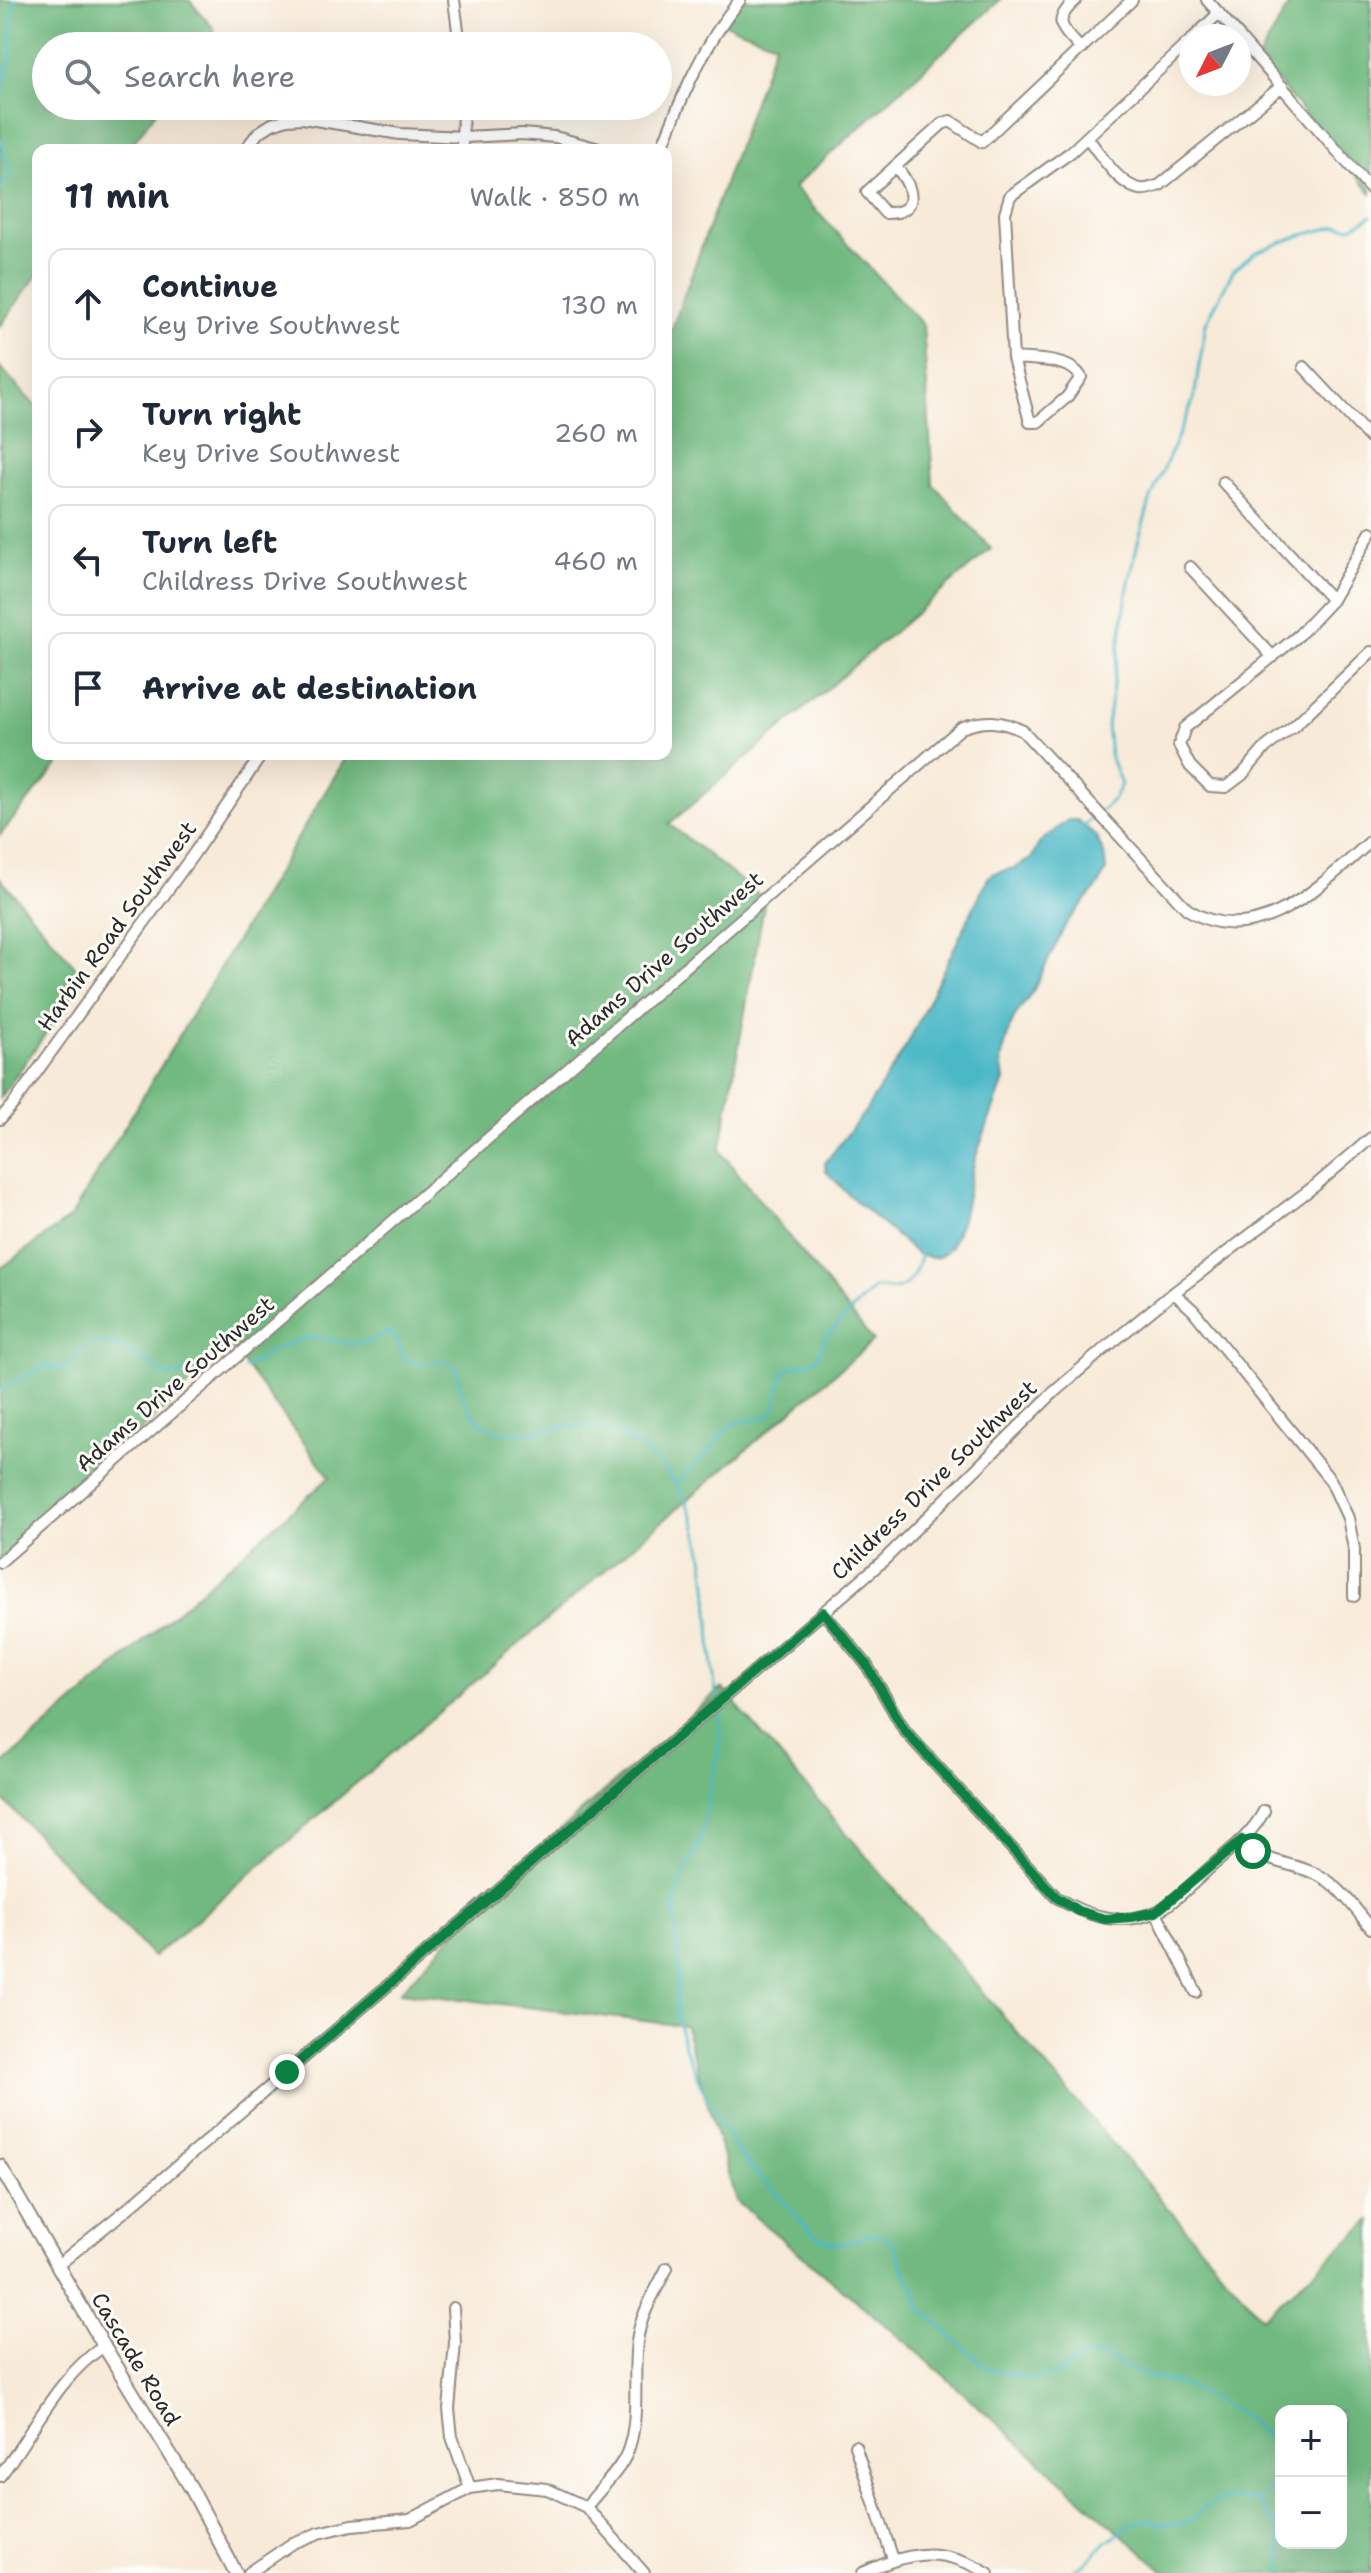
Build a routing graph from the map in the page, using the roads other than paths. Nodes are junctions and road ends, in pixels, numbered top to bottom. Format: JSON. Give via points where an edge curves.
{"nodes":[{"id":1,"x":454,"y":0,"type":"edge"},
{"id":2,"x":740,"y":0,"type":"edge"},
{"id":3,"x":1076,"y":0,"type":"edge"},
{"id":4,"x":1113,"y":0,"type":"edge"},
{"id":5,"x":1132,"y":0,"type":"edge"},
{"id":6,"x":1207,"y":0,"type":"edge"},
{"id":7,"x":1122,"y":10,"type":"junction"},
{"id":8,"x":1219,"y":13,"type":"junction"},
{"id":9,"x":1208,"y":24,"type":"edge"},
{"id":10,"x":1229,"y":24,"type":"edge"},
{"id":11,"x":458,"y":32,"type":"edge"},
{"id":12,"x":1081,"y":49,"type":"junction"},
{"id":13,"x":1251,"y":50,"type":"edge"},
{"id":14,"x":1179,"y":51,"type":"edge"},
{"id":15,"x":1282,"y":86,"type":"junction"},
{"id":16,"x":284,"y":120,"type":"edge"},
{"id":17,"x":315,"y":120,"type":"edge"},
{"id":18,"x":463,"y":120,"type":"edge"},
{"id":19,"x":464,"y":137,"type":"junction"},
{"id":20,"x":1087,"y":137,"type":"junction"},
{"id":21,"x":250,"y":144,"type":"edge"},
{"id":22,"x":463,"y":144,"type":"edge"},
{"id":23,"x":581,"y":144,"type":"edge"},
{"id":24,"x":663,"y":144,"type":"edge"},
{"id":25,"x":895,"y":166,"type":"junction"},
{"id":26,"x":1371,"y":190,"type":"edge"},
{"id":27,"x":1013,"y":358,"type":"junction"},
{"id":28,"x":1304,"y":367,"type":"dead end"},
{"id":29,"x":1371,"y":439,"type":"edge"},
{"id":30,"x":1223,"y":482,"type":"dead end"},
{"id":31,"x":1371,"y":532,"type":"edge"},
{"id":32,"x":1190,"y":567,"type":"dead end"},
{"id":33,"x":1332,"y":600,"type":"junction"},
{"id":34,"x":1371,"y":652,"type":"edge"},
{"id":35,"x":1273,"y":657,"type":"junction"},
{"id":36,"x":258,"y":760,"type":"edge"},
{"id":37,"x":1371,"y":841,"type":"edge"},
{"id":38,"x":0,"y":1119,"type":"edge"},
{"id":39,"x":1371,"y":1138,"type":"edge"},
{"id":40,"x":1174,"y":1293,"type":"junction"},
{"id":41,"x":0,"y":1562,"type":"edge"},
{"id":42,"x":1354,"y":1596,"type":"dead end"},
{"id":43,"x":823,"y":1612,"type":"junction"},
{"id":44,"x":1264,"y":1811,"type":"dead end"},
{"id":45,"x":1242,"y":1840,"type":"junction"},
{"id":46,"x":1156,"y":1912,"type":"junction"},
{"id":47,"x":1371,"y":1928,"type":"edge"},
{"id":48,"x":1196,"y":1992,"type":"dead end"},
{"id":49,"x":0,"y":2166,"type":"edge"},
{"id":50,"x":58,"y":2265,"type":"junction"},
{"id":51,"x":667,"y":2268,"type":"dead end"},
{"id":52,"x":453,"y":2308,"type":"dead end"},
{"id":53,"x":104,"y":2346,"type":"junction"},
{"id":54,"x":855,"y":2446,"type":"dead end"},
{"id":55,"x":0,"y":2476,"type":"edge"},
{"id":56,"x":470,"y":2488,"type":"junction"},
{"id":57,"x":586,"y":2507,"type":"junction"},
{"id":58,"x":893,"y":2559,"type":"junction"},
{"id":59,"x":236,"y":2573,"type":"edge"},
{"id":60,"x":249,"y":2573,"type":"edge"},
{"id":61,"x":643,"y":2573,"type":"edge"},
{"id":62,"x":863,"y":2573,"type":"edge"},
{"id":63,"x":988,"y":2573,"type":"edge"}],
"edges":[{"from":1,"to":11,"type":"street"},
{"from":2,"to":24,"type":"street","via":[[712,37]]},
{"from":3,"to":12,"type":"street","via":[[1061,22]]},
{"from":4,"to":7,"type":"street"},
{"from":5,"to":7,"type":"street"},
{"from":6,"to":8,"type":"street"},
{"from":7,"to":12,"type":"street"},
{"from":8,"to":9,"type":"street"},
{"from":8,"to":10,"type":"street"},
{"from":12,"to":25,"type":"street","via":[[982,142],[950,121]]},
{"from":13,"to":15,"type":"street"},
{"from":14,"to":20,"type":"street"},
{"from":15,"to":20,"type":"street","via":[[1160,185],[1143,190],[1106,163]]},
{"from":15,"to":26,"type":"street"},
{"from":16,"to":21,"type":"street","via":[[258,133]]},
{"from":17,"to":19,"type":"street","via":[[400,134]]},
{"from":18,"to":19,"type":"street"},
{"from":19,"to":22,"type":"street"},
{"from":19,"to":23,"type":"street","via":[[522,134]]},
{"from":20,"to":27,"type":"street","via":[[1010,196],[1005,213]]},
{"from":25,"to":25,"type":"street","via":[[867,192],[885,213],[907,206],[912,194]]},
{"from":27,"to":27,"type":"street","via":[[1030,422],[1038,422],[1067,397],[1081,377],[1061,364]]},
{"from":28,"to":29,"type":"street"},
{"from":30,"to":33,"type":"street"},
{"from":31,"to":33,"type":"street"},
{"from":32,"to":35,"type":"street"},
{"from":33,"to":35,"type":"street"},
{"from":34,"to":35,"type":"street","via":[[1242,775],[1226,787],[1210,786],[1179,745],[1185,728]]},
{"from":36,"to":38,"type":"street","name":"Harbin Road Southwest"},
{"from":37,"to":41,"type":"street","name":"Adams Drive Southwest","via":[[1288,908],[1246,922],[1204,920],[1187,909],[1023,731],[992,721],[961,728]]},
{"from":39,"to":40,"type":"street","name":"Childress Drive Southwest"},
{"from":40,"to":42,"type":"street","via":[[1331,1481],[1348,1518]]},
{"from":40,"to":43,"type":"street","name":"Childress Drive Southwest","via":[[1054,1392],[900,1546]]},
{"from":43,"to":46,"type":"street","via":[[866,1664],[905,1731],[1056,1897],[1105,1919]]},
{"from":43,"to":50,"type":"street","name":"Childress Drive Southwest"},
{"from":44,"to":45,"type":"street"},
{"from":45,"to":46,"type":"street"},
{"from":45,"to":47,"type":"street","via":[[1265,1859],[1316,1874],[1337,1887]]},
{"from":46,"to":48,"type":"street"},
{"from":49,"to":50,"type":"main road","name":"Cascade Road"},
{"from":50,"to":53,"type":"main road","name":"Cascade Road"},
{"from":51,"to":57,"type":"street","via":[[637,2338],[637,2408],[630,2443]]},
{"from":52,"to":56,"type":"street","via":[[449,2409],[452,2437]]},
{"from":53,"to":55,"type":"street","via":[[52,2398]]},
{"from":53,"to":59,"type":"main road","name":"Cascade Road"},
{"from":54,"to":58,"type":"street"},
{"from":56,"to":57,"type":"street","via":[[498,2484],[547,2489]]},
{"from":56,"to":60,"type":"street","via":[[410,2520],[352,2525],[293,2543]]},
{"from":57,"to":61,"type":"street"},
{"from":58,"to":62,"type":"street"},
{"from":58,"to":63,"type":"street","via":[[951,2556]]}]}
